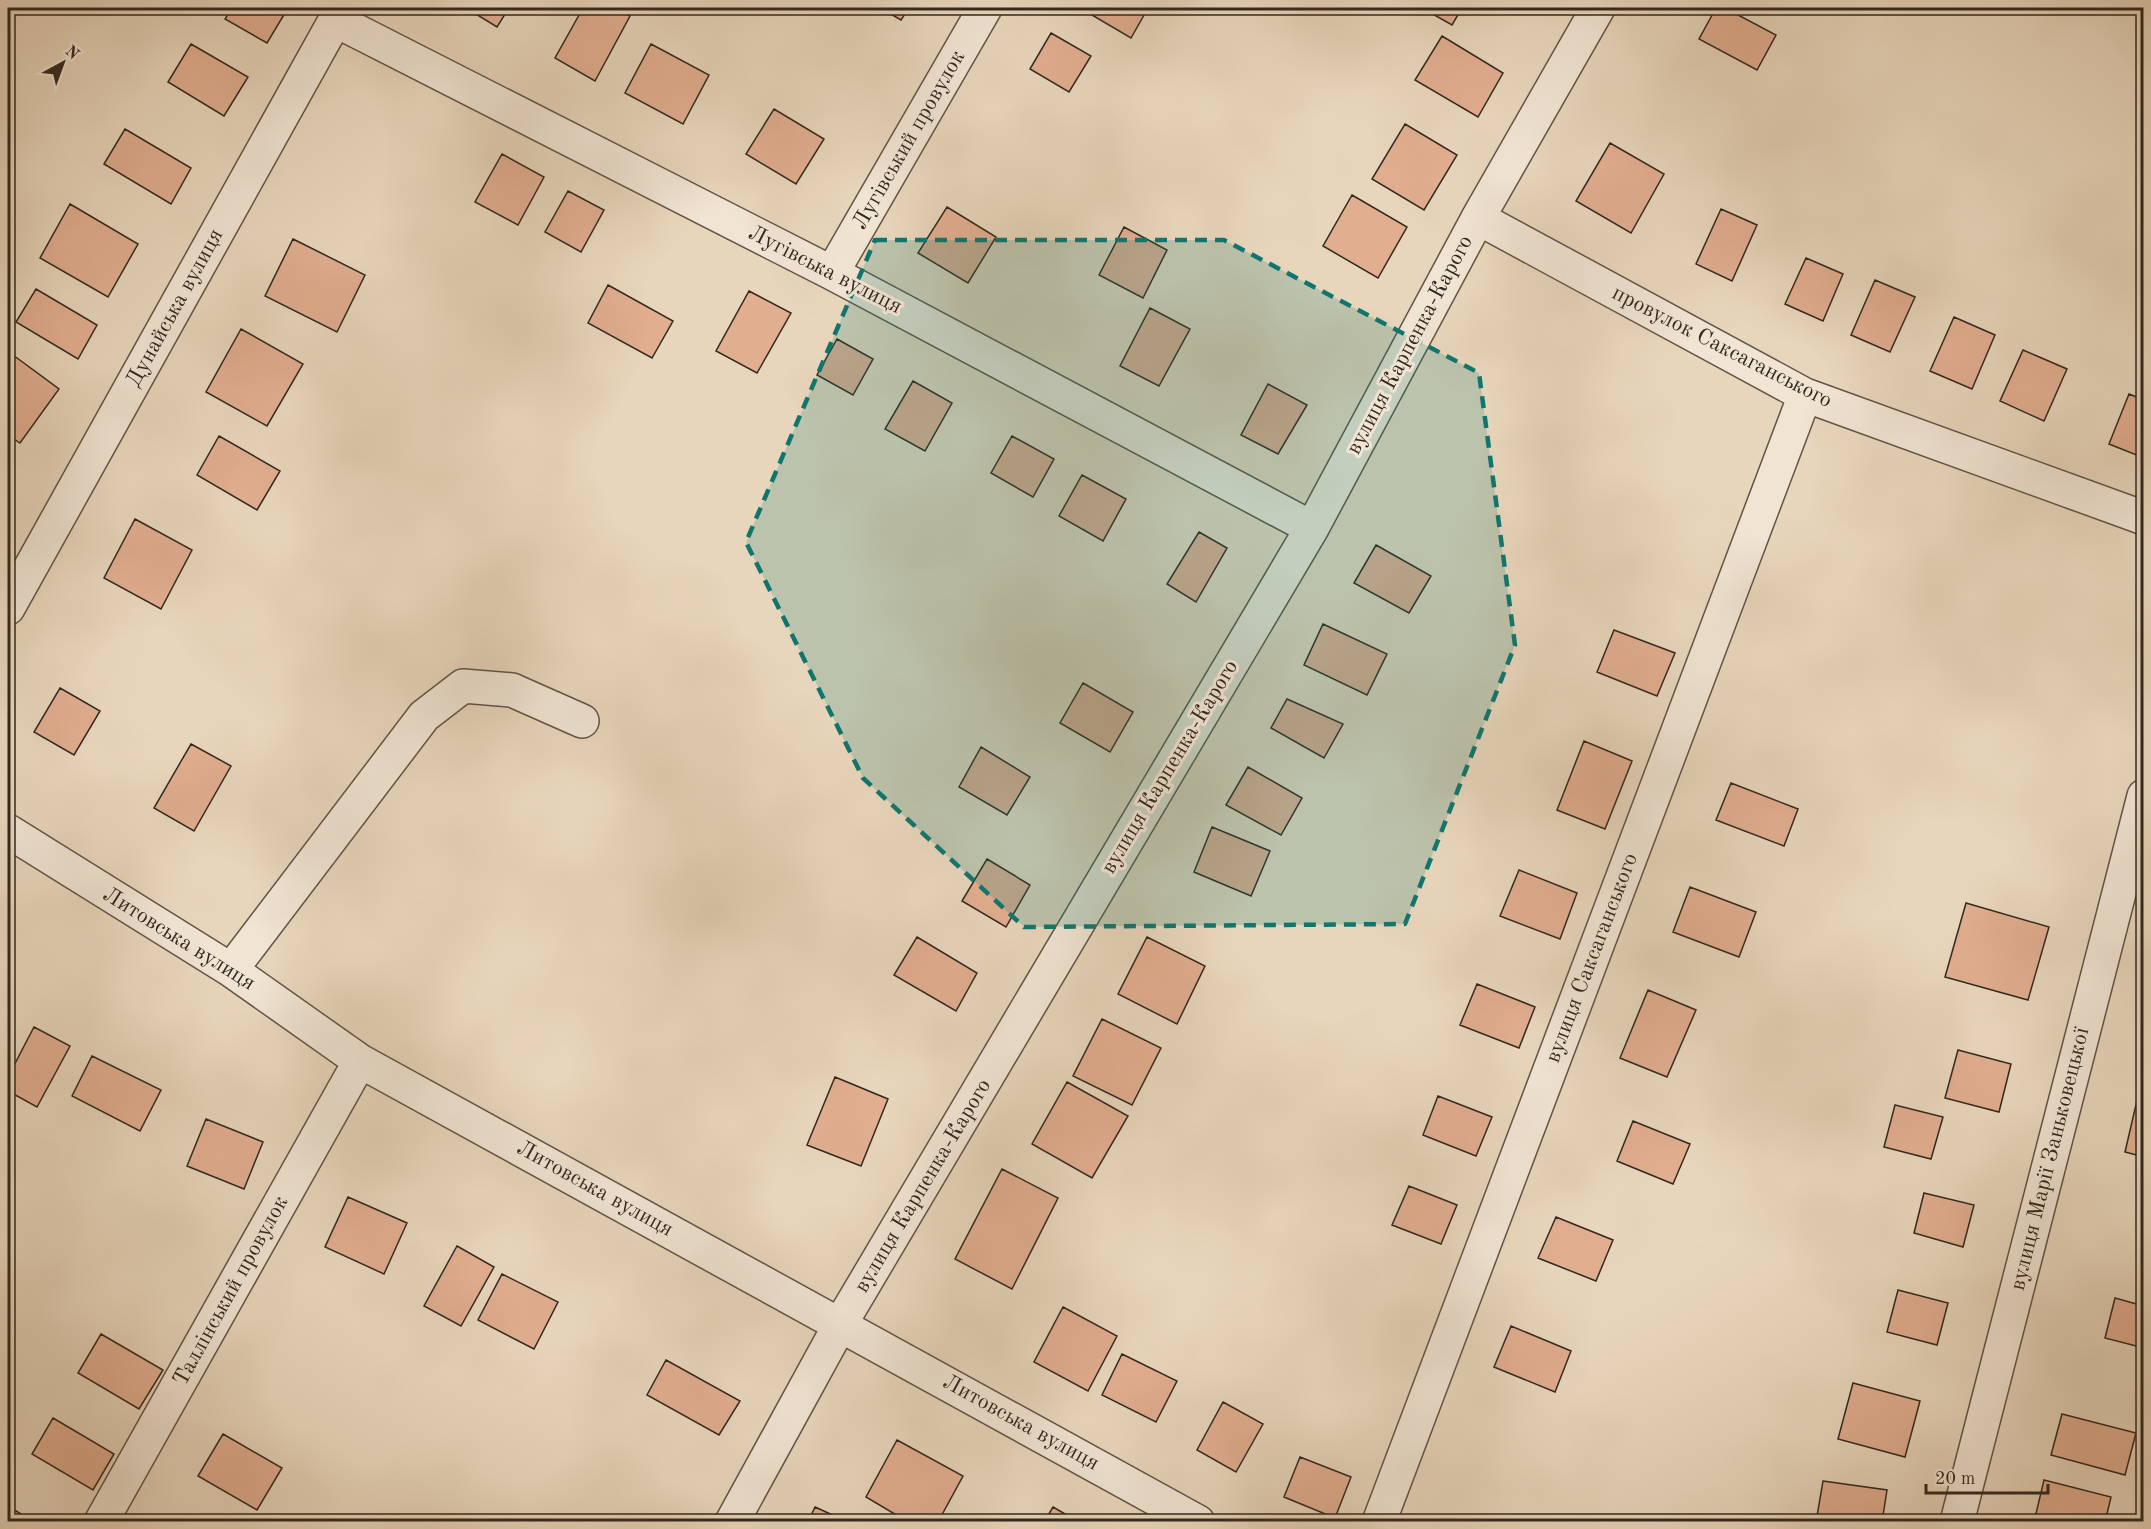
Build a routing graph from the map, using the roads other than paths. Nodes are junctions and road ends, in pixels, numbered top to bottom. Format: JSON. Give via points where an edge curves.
{"nodes":[{"id":1,"x":985,"y":8,"type":"edge"},
{"id":2,"x":1598,"y":8,"type":"edge"},
{"id":3,"x":338,"y":14,"type":"edge"},
{"id":4,"x":1479,"y":218,"type":"junction"},
{"id":5,"x":832,"y":273,"type":"junction"},
{"id":6,"x":1805,"y":395,"type":"junction"},
{"id":7,"x":2144,"y":518,"type":"edge"},
{"id":8,"x":1312,"y":528,"type":"junction"},
{"id":9,"x":8,"y":608,"type":"edge"},
{"id":10,"x":582,"y":721,"type":"dead end"},
{"id":11,"x":2144,"y":796,"type":"edge"},
{"id":12,"x":8,"y":831,"type":"edge"},
{"id":13,"x":231,"y":970,"type":"junction"},
{"id":14,"x":360,"y":1061,"type":"junction"},
{"id":15,"x":841,"y":1323,"type":"junction"},
{"id":16,"x":101,"y":1521,"type":"edge"},
{"id":17,"x":732,"y":1521,"type":"edge"},
{"id":18,"x":1198,"y":1521,"type":"edge"},
{"id":19,"x":1379,"y":1521,"type":"edge"},
{"id":20,"x":1957,"y":1521,"type":"edge"}],
"edges":[{"from":1,"to":5,"type":"street","name":"Лугівський провулок"},
{"from":2,"to":4,"type":"street","name":"вулиця Карпенка-Карого"},
{"from":3,"to":5,"type":"street","name":"Лугівська вулиця"},
{"from":3,"to":9,"type":"street","name":"Дунайська вулиця"},
{"from":4,"to":6,"type":"street","name":"провулок Саксаганського"},
{"from":4,"to":8,"type":"street","name":"вулиця Карпенка-Карого"},
{"from":5,"to":8,"type":"street","name":"Лугівська вулиця"},
{"from":6,"to":7,"type":"street","name":"провулок Саксаганського"},
{"from":6,"to":19,"type":"street","name":"вулиця Саксаганського"},
{"from":8,"to":15,"type":"street","name":"вулиця Карпенка-Карого"},
{"from":10,"to":13,"type":"street","via":[[512,690],[463,687],[424,716]]},
{"from":11,"to":20,"type":"street","name":"вулиця Марії Заньковецької"},
{"from":12,"to":13,"type":"street","name":"Литовська вулиця"},
{"from":13,"to":14,"type":"street","name":"Литовська вулиця"},
{"from":14,"to":15,"type":"street","name":"Литовська вулиця"},
{"from":14,"to":16,"type":"street","name":"Таллінський провулок"},
{"from":15,"to":17,"type":"street","name":"вулиця Карпенка-Карого"},
{"from":15,"to":18,"type":"street","name":"Литовська вулиця"}]}
